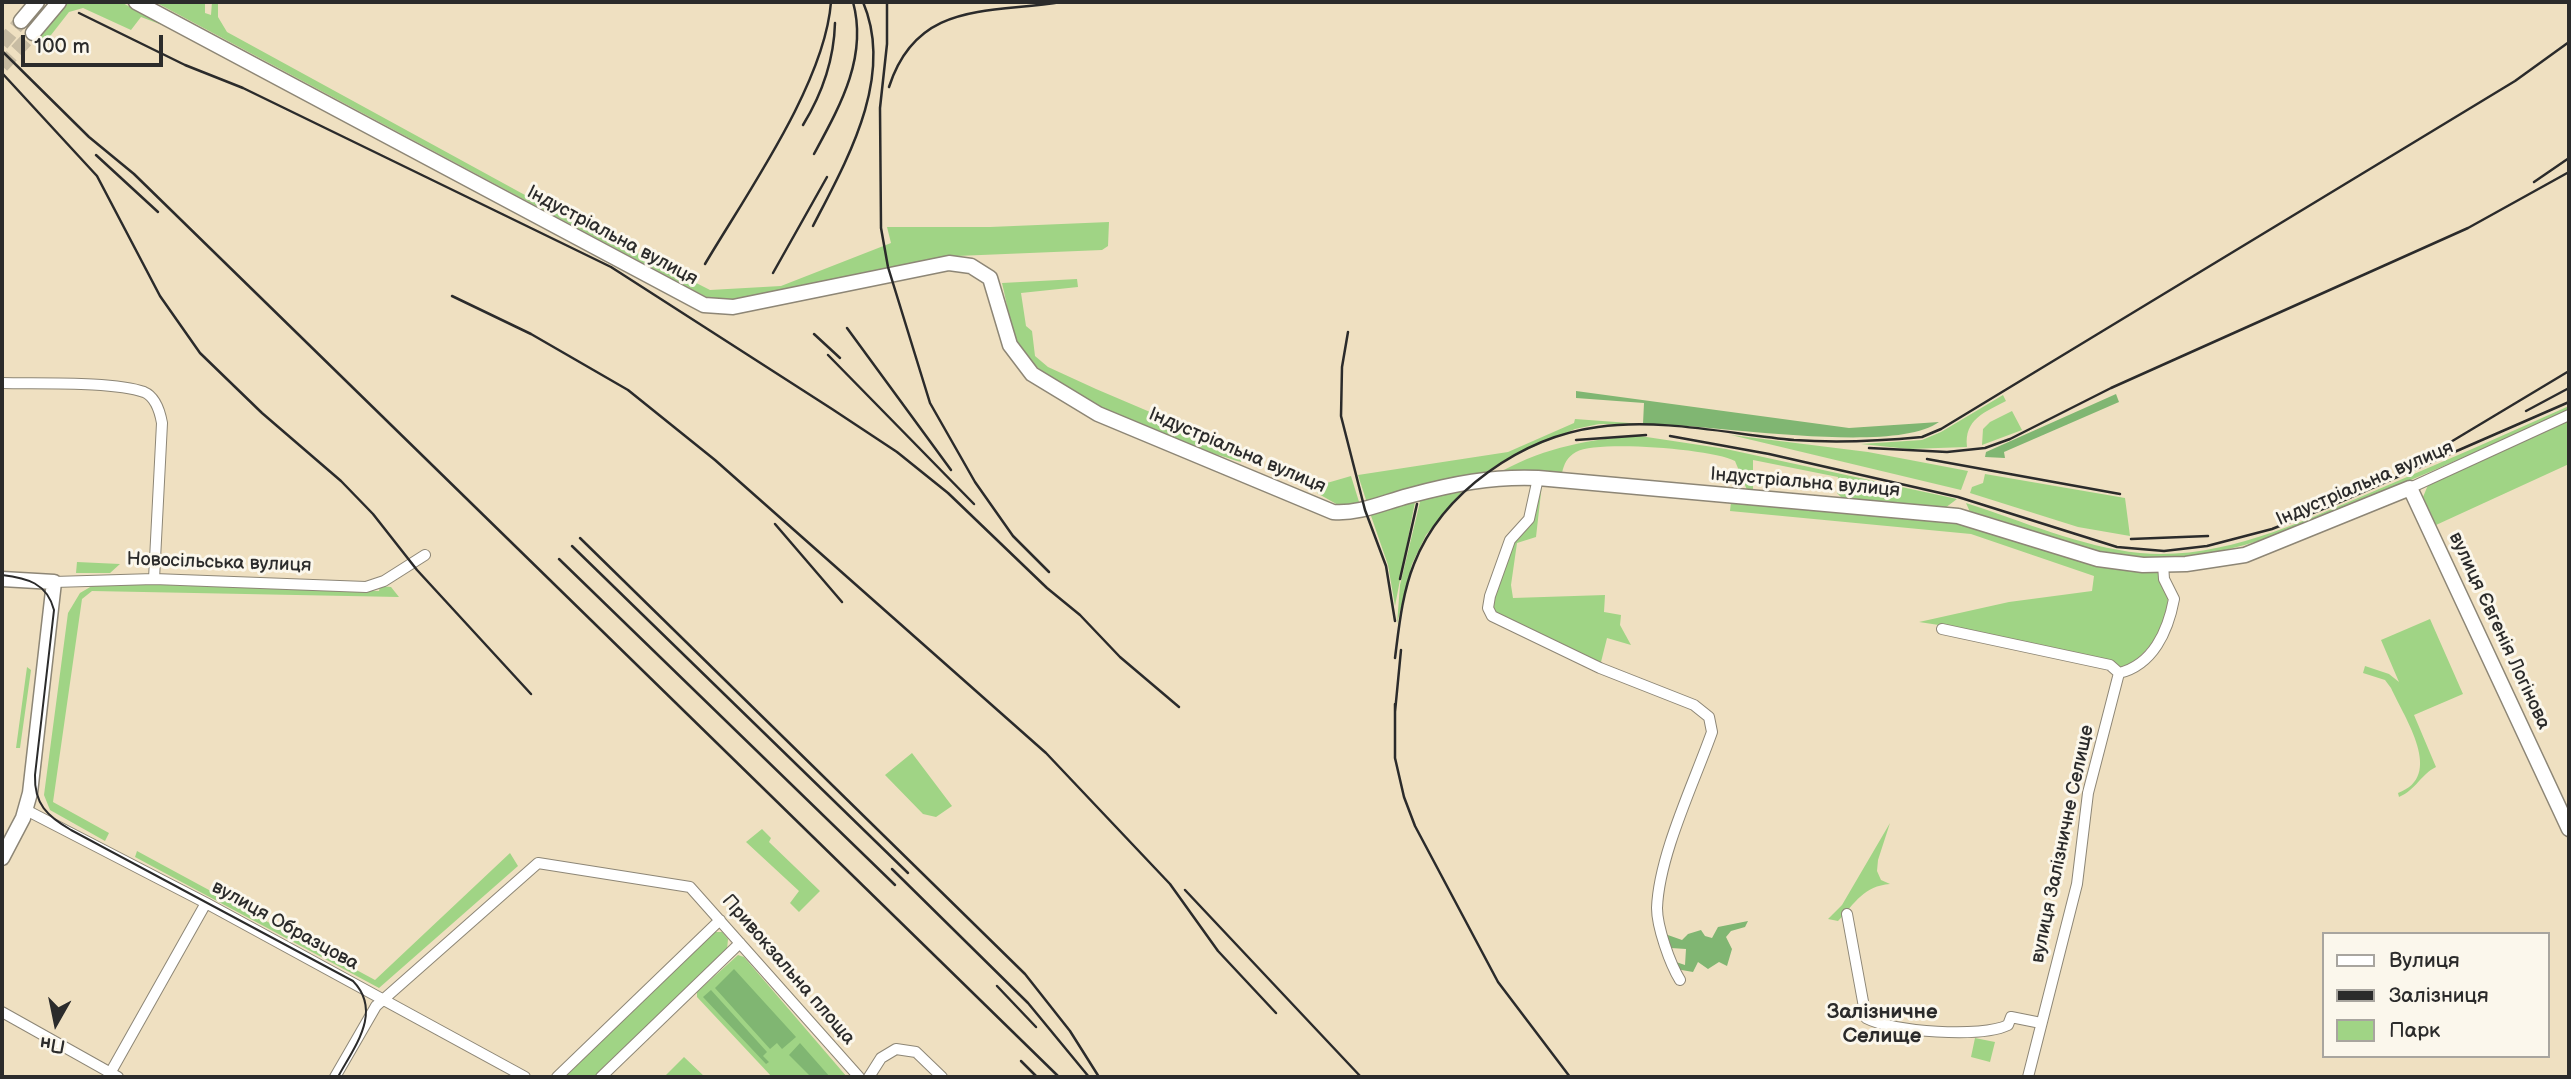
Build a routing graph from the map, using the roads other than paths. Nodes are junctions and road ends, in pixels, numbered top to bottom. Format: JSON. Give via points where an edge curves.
{"nodes":[{"id":1,"x":37,"y":2,"type":"edge"},
{"id":2,"x":59,"y":2,"type":"edge"},
{"id":3,"x":136,"y":2,"type":"edge"},
{"id":4,"x":21,"y":21,"type":"tunnel mouth"},
{"id":5,"x":33,"y":33,"type":"tunnel mouth"},
{"id":6,"x":2,"y":383,"type":"edge"},
{"id":7,"x":2569,"y":415,"type":"edge"},
{"id":8,"x":1538,"y":478,"type":"junction"},
{"id":9,"x":2410,"y":488,"type":"junction"},
{"id":10,"x":425,"y":555,"type":"dead end"},
{"id":11,"x":2163,"y":564,"type":"junction"},
{"id":12,"x":2,"y":579,"type":"edge"},
{"id":13,"x":154,"y":579,"type":"junction"},
{"id":14,"x":54,"y":582,"type":"junction"},
{"id":15,"x":1942,"y":629,"type":"dead end"},
{"id":16,"x":2119,"y":673,"type":"junction"},
{"id":17,"x":26,"y":810,"type":"junction"},
{"id":18,"x":2569,"y":829,"type":"edge"},
{"id":19,"x":2,"y":858,"type":"edge"},
{"id":20,"x":206,"y":903,"type":"junction"},
{"id":21,"x":1847,"y":914,"type":"dead end"},
{"id":22,"x":720,"y":920,"type":"junction"},
{"id":23,"x":740,"y":943,"type":"junction"},
{"id":24,"x":1680,"y":980,"type":"dead end"},
{"id":25,"x":384,"y":1001,"type":"junction"},
{"id":26,"x":2,"y":1012,"type":"edge"},
{"id":27,"x":2041,"y":1023,"type":"junction"},
{"id":28,"x":112,"y":1076,"type":"edge"},
{"id":29,"x":335,"y":1077,"type":"edge"},
{"id":30,"x":525,"y":1077,"type":"edge"},
{"id":31,"x":557,"y":1077,"type":"edge"},
{"id":32,"x":601,"y":1077,"type":"edge"},
{"id":33,"x":859,"y":1077,"type":"edge"},
{"id":34,"x":869,"y":1077,"type":"edge"},
{"id":35,"x":942,"y":1077,"type":"edge"},
{"id":36,"x":2028,"y":1077,"type":"edge"}],
"edges":[{"from":1,"to":4,"type":"street"},
{"from":2,"to":5,"type":"street"},
{"from":3,"to":8,"type":"street","name":"Індустріальна вулиця","via":[[704,305],[733,307],[949,263],[971,266],[990,278],[1010,345],[1032,374],[1098,414],[1317,507],[1345,513],[1472,481]]},
{"from":6,"to":13,"type":"street","via":[[145,392],[160,410]]},
{"from":7,"to":9,"type":"street","name":"Індустріальна вулиця"},
{"from":8,"to":11,"type":"street","name":"Індустріальна вулиця","via":[[1958,516],[2098,559]]},
{"from":8,"to":24,"type":"street","via":[[1529,519],[1510,540],[1490,596],[1492,616],[1600,668],[1694,705],[1712,725],[1658,895],[1659,924]]},
{"from":9,"to":11,"type":"street","name":"Індустріальна вулиця","via":[[2245,555]]},
{"from":9,"to":18,"type":"street","name":"вулиця Євгенія Логінова"},
{"from":10,"to":13,"type":"street","name":"Новосільська вулиця","via":[[366,587]]},
{"from":11,"to":16,"type":"street","via":[[2164,579],[2174,599],[2158,645],[2148,658]]},
{"from":12,"to":14,"type":"street","name":"Новосільська вулиця"},
{"from":13,"to":14,"type":"street","name":"Новосільська вулиця"},
{"from":14,"to":17,"type":"street"},
{"from":15,"to":16,"type":"street","via":[[2098,662]]},
{"from":16,"to":27,"type":"street","name":"вулиця Залізничне Селище","via":[[2088,793],[2077,884]]},
{"from":17,"to":19,"type":"street"},
{"from":17,"to":20,"type":"street","name":"вулиця Образцова"},
{"from":20,"to":25,"type":"street","name":"вулиця Образцова"},
{"from":20,"to":28,"type":"street"},
{"from":21,"to":27,"type":"street","via":[[1866,1018],[1887,1025],[1982,1031],[1998,1030],[2008,1025],[2011,1017]]},
{"from":22,"to":23,"type":"street","name":"Привокзальна площа"},
{"from":22,"to":25,"type":"street","name":"Привокзальна площа","via":[[690,887],[534,865]]},
{"from":22,"to":31,"type":"street"},
{"from":23,"to":32,"type":"street"},
{"from":23,"to":33,"type":"street","name":"Привокзальна площа"},
{"from":25,"to":29,"type":"street","via":[[372,1011]]},
{"from":25,"to":30,"type":"street","name":"вулиця Образцова"},
{"from":26,"to":28,"type":"street"},
{"from":27,"to":36,"type":"street","name":"вулиця Залізничне Селище"},
{"from":34,"to":35,"type":"street","via":[[896,1049],[916,1052]]}]}
